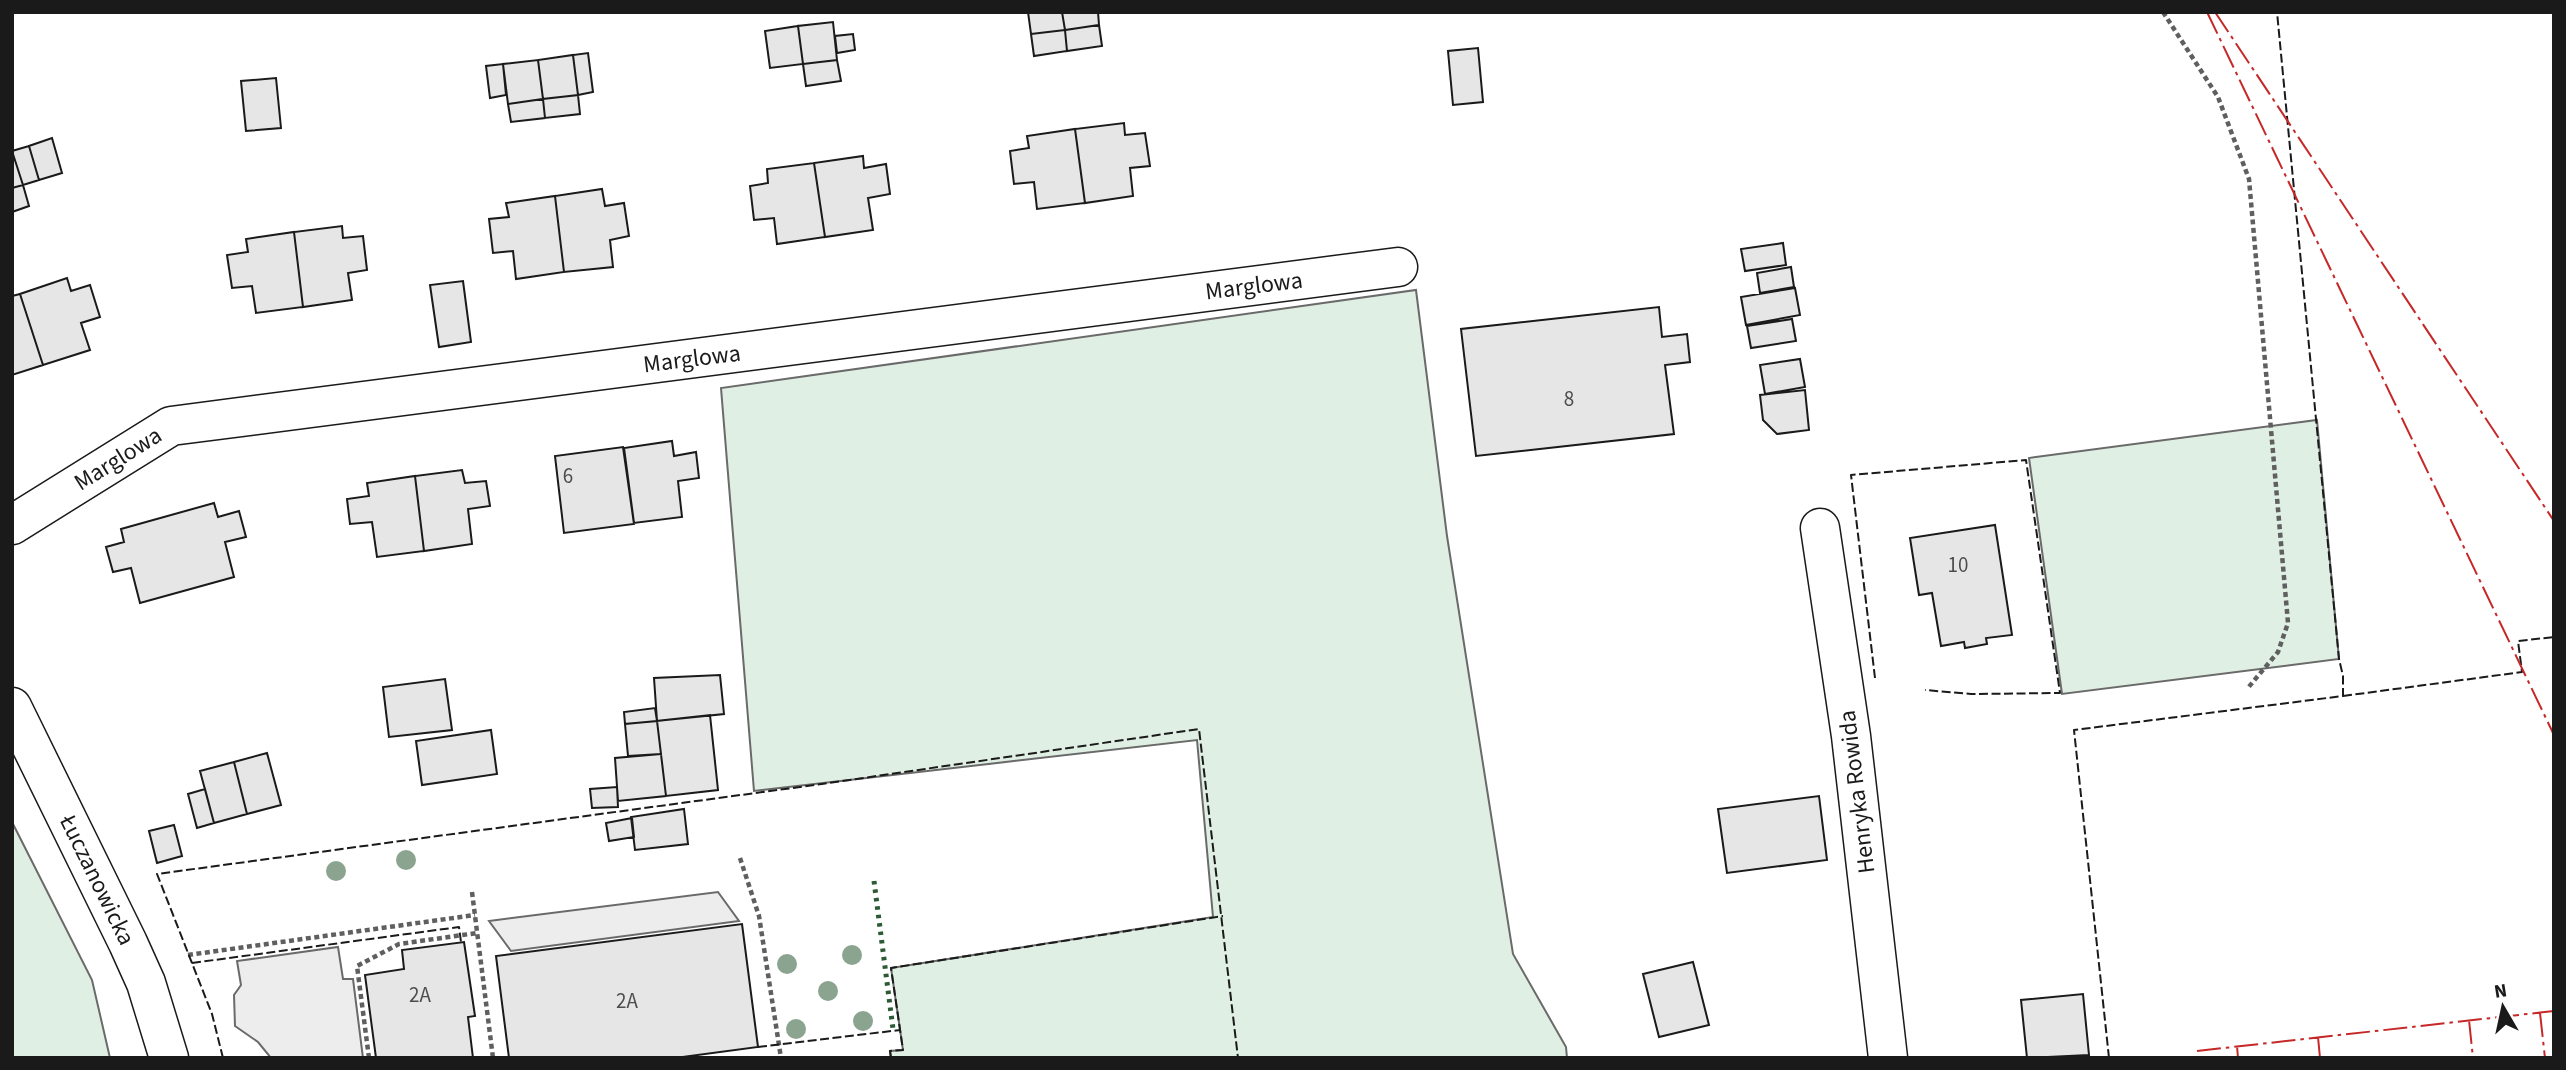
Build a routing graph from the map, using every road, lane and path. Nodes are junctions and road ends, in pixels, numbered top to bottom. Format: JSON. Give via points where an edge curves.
{"nodes":[{"id":1,"x":2163,"y":12,"type":"edge"},
{"id":2,"x":1398,"y":267,"type":"dead end"},
{"id":3,"x":12,"y":524,"type":"edge"},
{"id":4,"x":1820,"y":528,"type":"dead end"},
{"id":5,"x":2246,"y":689,"type":"dead end"},
{"id":6,"x":12,"y":706,"type":"edge"},
{"id":7,"x":740,"y":858,"type":"dead end"},
{"id":8,"x":471,"y":892,"type":"dead end"},
{"id":9,"x":475,"y":915,"type":"junction"},
{"id":10,"x":477,"y":933,"type":"junction"},
{"id":11,"x":182,"y":958,"type":"dead end"},
{"id":12,"x":169,"y":1058,"type":"edge"},
{"id":13,"x":369,"y":1058,"type":"edge"},
{"id":14,"x":493,"y":1058,"type":"edge"},
{"id":15,"x":781,"y":1058,"type":"edge"},
{"id":16,"x":1888,"y":1058,"type":"edge"}],
"edges":[{"from":1,"to":5,"type":"path","via":[[2218,97],[2249,179],[2288,623],[2278,652]]},
{"from":2,"to":3,"type":"street","name":"Marglowa","via":[[171,426]]},
{"from":4,"to":16,"type":"street","name":"Henryka Rowida","via":[[1851,736]]},
{"from":6,"to":12,"type":"street","name":"Łuczanowicka","via":[[146,983]]},
{"from":7,"to":15,"type":"path","via":[[759,916]]},
{"from":8,"to":9,"type":"path"},
{"from":9,"to":10,"type":"path"},
{"from":9,"to":11,"type":"path"},
{"from":10,"to":13,"type":"path","via":[[399,944],[356,967]]},
{"from":10,"to":14,"type":"path"}]}
